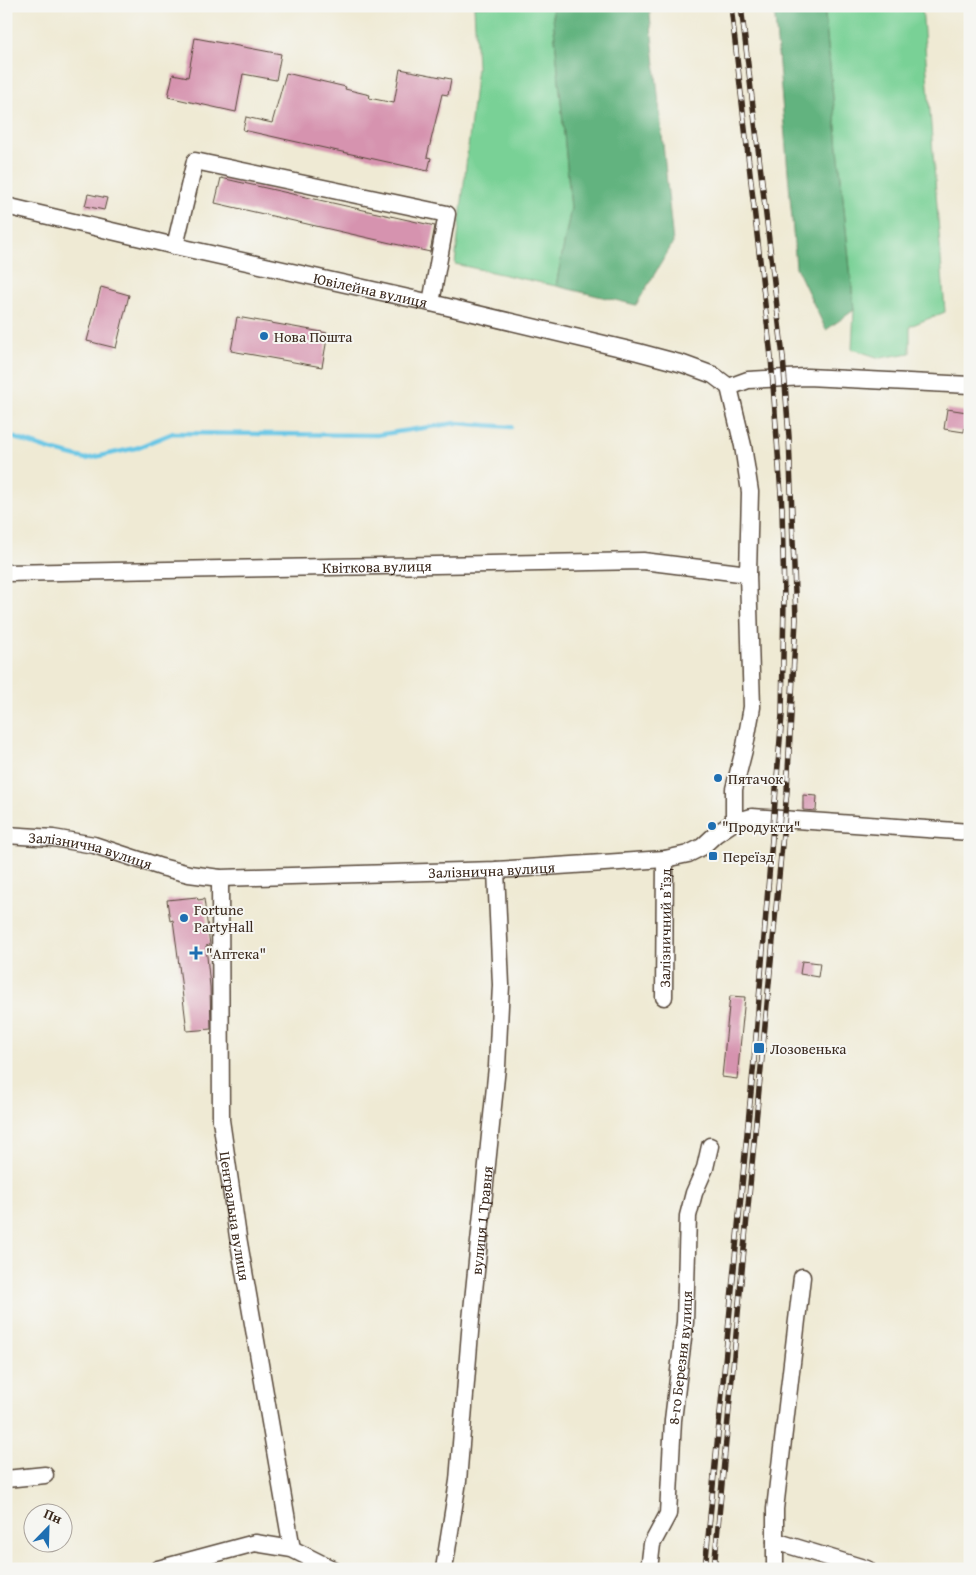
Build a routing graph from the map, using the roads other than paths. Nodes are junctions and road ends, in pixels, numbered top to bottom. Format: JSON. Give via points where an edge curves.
{"nodes":[{"id":1,"x":6,"y":206,"type":"edge"},
{"id":2,"x":175,"y":246,"type":"junction"},
{"id":3,"x":431,"y":303,"type":"junction"},
{"id":4,"x":970,"y":385,"type":"edge"},
{"id":5,"x":729,"y":387,"type":"junction"},
{"id":6,"x":6,"y":574,"type":"edge"},
{"id":7,"x":748,"y":574,"type":"junction"},
{"id":8,"x":734,"y":822,"type":"junction"},
{"id":9,"x":970,"y":832,"type":"edge"},
{"id":10,"x":6,"y":835,"type":"edge"},
{"id":11,"x":665,"y":859,"type":"junction"},
{"id":12,"x":496,"y":870,"type":"junction"},
{"id":13,"x":220,"y":878,"type":"junction"},
{"id":14,"x":664,"y":997,"type":"dead end"},
{"id":15,"x":710,"y":1146,"type":"dead end"},
{"id":16,"x":802,"y":1277,"type":"dead end"},
{"id":17,"x":45,"y":1475,"type":"dead end"},
{"id":18,"x":6,"y":1479,"type":"edge"},
{"id":19,"x":775,"y":1541,"type":"junction"},
{"id":20,"x":292,"y":1549,"type":"junction"},
{"id":21,"x":158,"y":1569,"type":"edge"},
{"id":22,"x":332,"y":1569,"type":"edge"},
{"id":23,"x":444,"y":1569,"type":"edge"},
{"id":24,"x":650,"y":1569,"type":"edge"},
{"id":25,"x":775,"y":1569,"type":"edge"},
{"id":26,"x":867,"y":1569,"type":"edge"}],
"edges":[{"from":1,"to":2,"type":"street","name":"Ювілейна вулиця"},
{"from":2,"to":3,"type":"street","name":"Ювілейна вулиця"},
{"from":2,"to":3,"type":"street","via":[[195,161],[447,214]]},
{"from":3,"to":5,"type":"street","name":"Ювілейна вулиця","via":[[683,364],[713,375]]},
{"from":4,"to":5,"type":"street","via":[[807,377],[748,380]]},
{"from":5,"to":7,"type":"street","via":[[750,492]]},
{"from":6,"to":7,"type":"street","name":"Квіткова вулиця","via":[[643,561]]},
{"from":7,"to":8,"type":"street","via":[[752,707],[734,789]]},
{"from":8,"to":9,"type":"street","name":"Залізнична вулиця","via":[[752,817]]},
{"from":8,"to":11,"type":"street","name":"Залізнична вулиця","via":[[702,848]]},
{"from":10,"to":13,"type":"street","name":"Залізнична вулиця","via":[[94,845],[161,867]]},
{"from":11,"to":12,"type":"street","name":"Залізнична вулиця"},
{"from":11,"to":14,"type":"street","name":"Залізничний в’їзд"},
{"from":12,"to":13,"type":"street","name":"Залізнична вулиця"},
{"from":12,"to":23,"type":"street","name":"вулиця 1 Травня","via":[[502,985],[497,1067],[458,1481]]},
{"from":13,"to":20,"type":"street","name":"Центральна вулиця","via":[[222,1120],[238,1237]]},
{"from":15,"to":24,"type":"street","name":"8-го Березня вулиця","via":[[688,1216],[685,1322],[673,1420],[668,1514],[652,1544]]},
{"from":16,"to":19,"type":"street","via":[[775,1509]]},
{"from":17,"to":18,"type":"street"},
{"from":19,"to":25,"type":"street"},
{"from":19,"to":26,"type":"street"},
{"from":20,"to":21,"type":"street","via":[[255,1543]]},
{"from":20,"to":22,"type":"street"}]}
